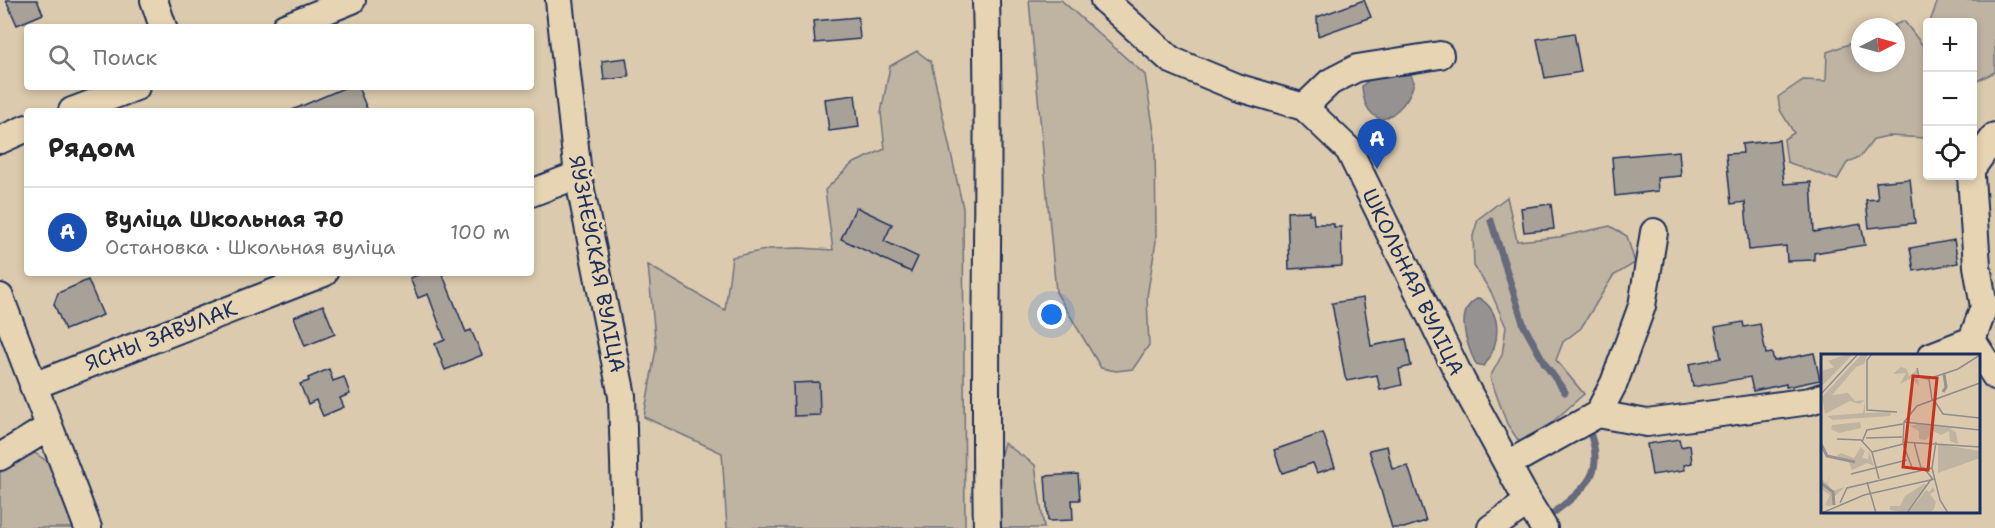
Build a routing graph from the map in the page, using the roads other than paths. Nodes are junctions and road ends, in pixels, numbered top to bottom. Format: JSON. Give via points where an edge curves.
{"nodes":[{"id":1,"x":154,"y":0,"type":"edge"},
{"id":2,"x":352,"y":0,"type":"edge"},
{"id":3,"x":559,"y":0,"type":"edge"},
{"id":4,"x":986,"y":0,"type":"edge"},
{"id":5,"x":1104,"y":0,"type":"edge"},
{"id":6,"x":162,"y":24,"type":"edge"},
{"id":7,"x":292,"y":24,"type":"edge"},
{"id":8,"x":1440,"y":55,"type":"dead end"},
{"id":9,"x":128,"y":90,"type":"edge"},
{"id":10,"x":1304,"y":107,"type":"junction"},
{"id":11,"x":80,"y":108,"type":"edge"},
{"id":12,"x":24,"y":129,"type":"edge"},
{"id":13,"x":1995,"y":136,"type":"edge"},
{"id":14,"x":0,"y":140,"type":"edge"},
{"id":15,"x":1977,"y":161,"type":"edge"},
{"id":16,"x":578,"y":175,"type":"junction"},
{"id":17,"x":1971,"y":180,"type":"edge"},
{"id":18,"x":534,"y":192,"type":"edge"},
{"id":19,"x":1654,"y":232,"type":"dead end"},
{"id":20,"x":316,"y":276,"type":"edge"},
{"id":21,"x":0,"y":297,"type":"edge"},
{"id":22,"x":1972,"y":340,"type":"junction"},
{"id":23,"x":1936,"y":354,"type":"edge"},
{"id":24,"x":1995,"y":376,"type":"edge"},
{"id":25,"x":33,"y":386,"type":"junction"},
{"id":26,"x":1821,"y":397,"type":"edge"},
{"id":27,"x":1598,"y":414,"type":"junction"},
{"id":28,"x":49,"y":427,"type":"junction"},
{"id":29,"x":0,"y":457,"type":"edge"},
{"id":30,"x":1508,"y":464,"type":"junction"},
{"id":31,"x":1528,"y":502,"type":"junction"},
{"id":32,"x":88,"y":528,"type":"edge"},
{"id":33,"x":626,"y":528,"type":"edge"},
{"id":34,"x":987,"y":528,"type":"edge"},
{"id":35,"x":1491,"y":528,"type":"edge"},
{"id":36,"x":1544,"y":528,"type":"edge"}],
"edges":[{"from":1,"to":6,"type":"street"},
{"from":2,"to":7,"type":"street"},
{"from":3,"to":16,"type":"street","name":"ЯЎЗНЕЎСКАЯ ВУЛІЦА"},
{"from":4,"to":34,"type":"street"},
{"from":5,"to":10,"type":"street","name":"ШКОЛЬНАЯ ВУЛІЦА","via":[[1171,60],[1236,87]]},
{"from":8,"to":10,"type":"street","via":[[1357,68],[1330,82]]},
{"from":9,"to":11,"type":"street"},
{"from":10,"to":30,"type":"street","name":"ШКОЛЬНАЯ ВУЛІЦА","via":[[1349,150],[1462,381]]},
{"from":12,"to":14,"type":"street"},
{"from":13,"to":15,"type":"street"},
{"from":16,"to":18,"type":"street"},
{"from":16,"to":33,"type":"street","name":"ЯЎЗНЕЎСКАЯ ВУЛІЦА","via":[[622,396]]},
{"from":17,"to":22,"type":"street","via":[[1984,307]]},
{"from":19,"to":27,"type":"street","via":[[1642,306]]},
{"from":20,"to":25,"type":"street","name":"ЯСНЫ ЗАВУЛАК"},
{"from":21,"to":25,"type":"street"},
{"from":22,"to":23,"type":"street"},
{"from":22,"to":24,"type":"street"},
{"from":25,"to":28,"type":"street"},
{"from":26,"to":27,"type":"street","via":[[1647,423]]},
{"from":27,"to":30,"type":"street"},
{"from":28,"to":29,"type":"street"},
{"from":28,"to":32,"type":"street"},
{"from":30,"to":31,"type":"street","name":"ШКОЛЬНАЯ ВУЛІЦА"},
{"from":31,"to":35,"type":"street"},
{"from":31,"to":36,"type":"street","name":"ШКОЛЬНАЯ ВУЛІЦА"}]}
